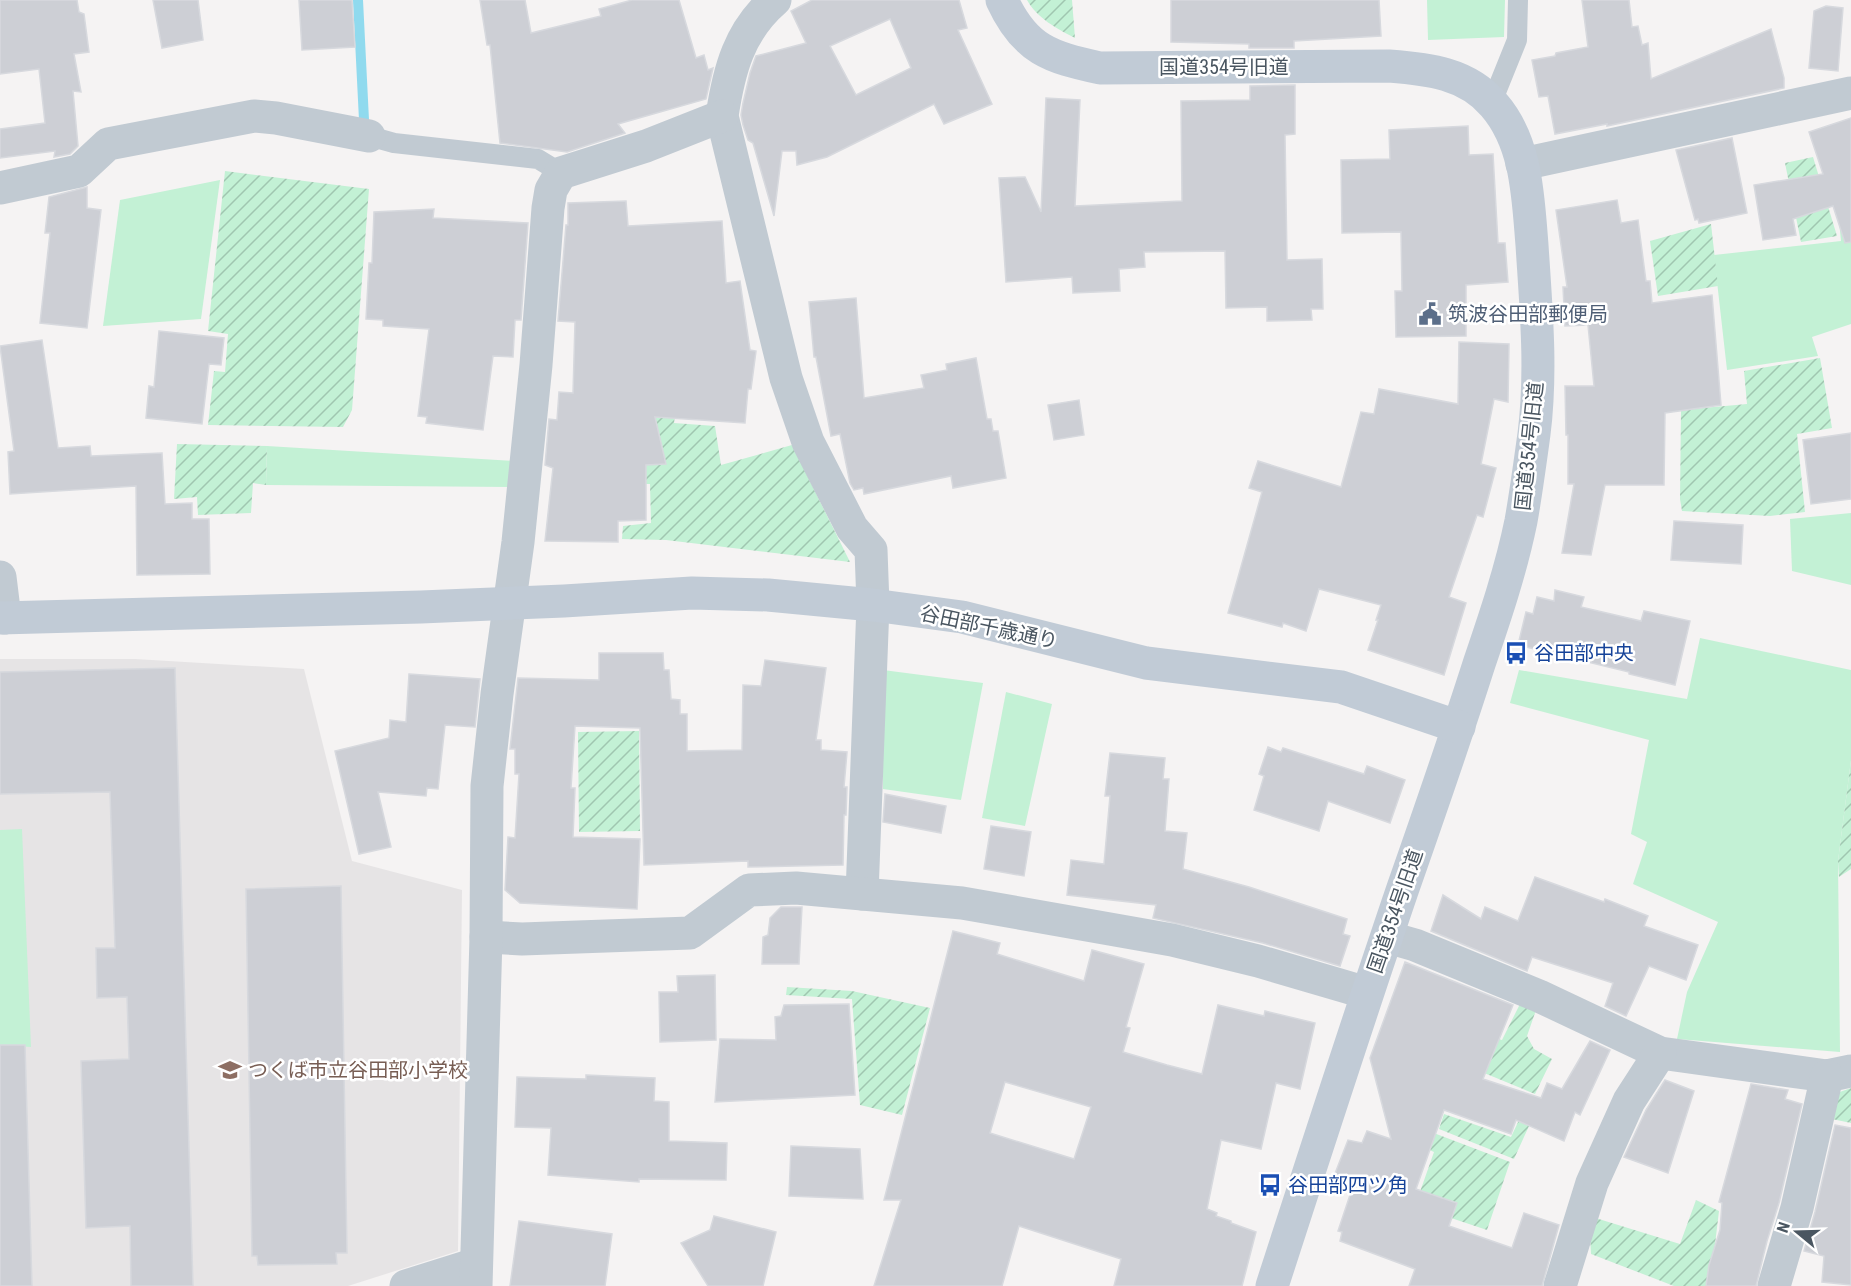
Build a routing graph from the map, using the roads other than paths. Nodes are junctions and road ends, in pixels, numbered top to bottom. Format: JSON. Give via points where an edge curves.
{"nodes":[{"id":1,"x":775,"y":0,"type":"edge"},
{"id":2,"x":1002,"y":0,"type":"edge"},
{"id":3,"x":1518,"y":0,"type":"edge"},
{"id":4,"x":1851,"y":93,"type":"edge"},
{"id":5,"x":1492,"y":102,"type":"junction"},
{"id":6,"x":722,"y":116,"type":"junction"},
{"id":7,"x":369,"y":136,"type":"joint"},
{"id":8,"x":1522,"y":164,"type":"junction"},
{"id":9,"x":561,"y":173,"type":"junction"},
{"id":10,"x":0,"y":188,"type":"edge"},
{"id":11,"x":0,"y":577,"type":"edge"},
{"id":12,"x":510,"y":602,"type":"junction"},
{"id":13,"x":873,"y":604,"type":"junction"},
{"id":14,"x":2,"y":618,"type":"edge"},
{"id":15,"x":1459,"y":727,"type":"junction"},
{"id":16,"x":862,"y":894,"type":"junction"},
{"id":17,"x":486,"y":937,"type":"junction"},
{"id":18,"x":1387,"y":937,"type":"junction"},
{"id":19,"x":1367,"y":993,"type":"junction"},
{"id":20,"x":1660,"y":1053,"type":"junction"},
{"id":21,"x":1839,"y":1073,"type":"edge"},
{"id":22,"x":476,"y":1275,"type":"edge"},
{"id":23,"x":406,"y":1286,"type":"edge"},
{"id":24,"x":1272,"y":1286,"type":"edge"},
{"id":25,"x":1560,"y":1286,"type":"edge"},
{"id":26,"x":1774,"y":1286,"type":"edge"}],
"edges":[{"from":1,"to":6,"type":"street","via":[[750,26],[734,59]]},
{"from":2,"to":5,"type":"street","name":"国道354号旧道","via":[[1020,32],[1040,48],[1061,59],[1100,68],[1418,68],[1461,79]]},
{"from":3,"to":5,"type":"lane","via":[[1517,40]]},
{"from":4,"to":8,"type":"street"},
{"from":5,"to":8,"type":"street","name":"国道354号旧道","via":[[1507,122]]},
{"from":6,"to":9,"type":"street"},
{"from":6,"to":13,"type":"street","via":[[786,378],[808,442],[852,528],[871,550]]},
{"from":7,"to":9,"type":"lane","via":[[394,143],[538,159]]},
{"from":7,"to":10,"type":"street","via":[[254,116],[108,144],[79,171]]},
{"from":8,"to":15,"type":"street","name":"国道354号旧道","via":[[1539,340],[1534,431],[1520,523]]},
{"from":9,"to":12,"type":"street","via":[[551,190],[548,208],[536,365]]},
{"from":11,"to":14,"type":"street"},
{"from":12,"to":13,"type":"street","name":"谷田部千歳通り","via":[[692,593]]},
{"from":12,"to":14,"type":"street","name":"谷田部千歳通り"},
{"from":12,"to":17,"type":"street","via":[[487,786]]},
{"from":13,"to":15,"type":"street","name":"谷田部千歳通り","via":[[962,617],[1146,663],[1341,687]]},
{"from":13,"to":16,"type":"street"},
{"from":15,"to":18,"type":"street","name":"国道354号旧道"},
{"from":16,"to":17,"type":"street","via":[[796,888],[749,890],[690,933]]},
{"from":16,"to":19,"type":"street","via":[[962,903],[1172,940]]},
{"from":17,"to":22,"type":"street"},
{"from":18,"to":19,"type":"street","name":"国道354号旧道"},
{"from":18,"to":20,"type":"street","via":[[1539,996]]},
{"from":19,"to":24,"type":"street","name":"国道354号旧道"},
{"from":20,"to":21,"type":"street"},
{"from":20,"to":25,"type":"street","via":[[1629,1101],[1592,1183]]},
{"from":21,"to":26,"type":"street"},
{"from":22,"to":23,"type":"street"}]}
